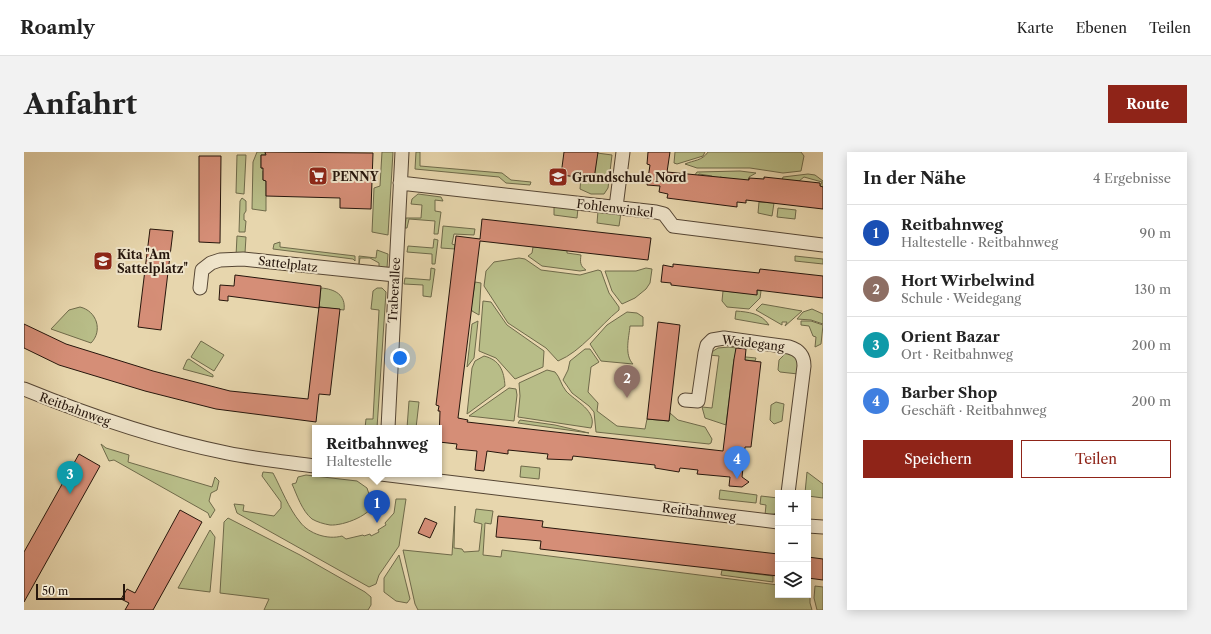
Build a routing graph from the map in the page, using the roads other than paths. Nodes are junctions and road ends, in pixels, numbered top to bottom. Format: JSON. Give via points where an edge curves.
{"nodes":[{"id":1,"x":402,"y":152,"type":"edge"},
{"id":2,"x":623,"y":152,"type":"edge"},
{"id":3,"x":400,"y":183,"type":"junction"},
{"id":4,"x":616,"y":207,"type":"junction"},
{"id":5,"x":823,"y":245,"type":"edge"},
{"id":6,"x":395,"y":276,"type":"junction"},
{"id":7,"x":200,"y":288,"type":"dead end"},
{"id":8,"x":24,"y":390,"type":"edge"},
{"id":9,"x":685,"y":400,"type":"dead end"},
{"id":10,"x":388,"y":425,"type":"edge"},
{"id":11,"x":312,"y":466,"type":"edge"},
{"id":12,"x":410,"y":477,"type":"edge"},
{"id":13,"x":788,"y":490,"type":"edge"},
{"id":14,"x":775,"y":522,"type":"edge"},
{"id":15,"x":811,"y":526,"type":"edge"},
{"id":16,"x":823,"y":527,"type":"edge"}],
"edges":[{"from":1,"to":3,"type":"street","name":"Traberallee"},
{"from":2,"to":4,"type":"street"},
{"from":3,"to":4,"type":"street","name":"Fohlenwinkel"},
{"from":3,"to":6,"type":"street","name":"Traberallee"},
{"from":4,"to":5,"type":"street","name":"Fohlenwinkel","via":[[664,214],[673,226]]},
{"from":6,"to":7,"type":"street","name":"Sattelplatz","via":[[267,261],[220,260],[202,270]]},
{"from":6,"to":10,"type":"street","name":"Traberallee"},
{"from":8,"to":11,"type":"street","name":"Reitbahnweg","via":[[89,415],[169,439],[227,453]]},
{"from":9,"to":13,"type":"street","name":"Weidegang","via":[[698,401],[705,353],[707,345],[712,340],[724,338],[789,347],[799,351],[804,359],[804,366]]},
{"from":12,"to":14,"type":"street","name":"Reitbahnweg"},
{"from":15,"to":16,"type":"street"}]}
